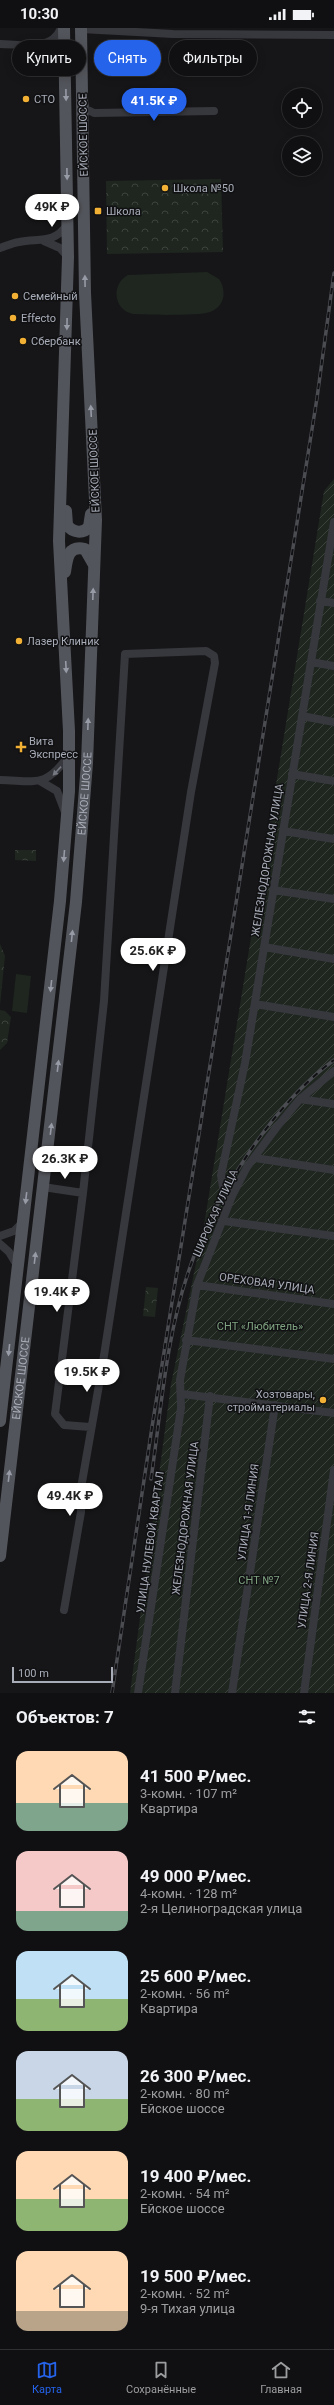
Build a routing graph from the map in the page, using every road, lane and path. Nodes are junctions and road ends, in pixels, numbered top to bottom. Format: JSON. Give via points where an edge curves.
{"nodes":[{"id":1,"x":61,"y":28,"type":"edge"},
{"id":2,"x":64,"y":28,"type":"edge"},
{"id":3,"x":81,"y":29,"type":"edge"},
{"id":4,"x":94,"y":29,"type":"edge"},
{"id":5,"x":173,"y":31,"type":"edge"},
{"id":6,"x":254,"y":31,"type":"edge"},
{"id":7,"x":334,"y":35,"type":"edge"},
{"id":8,"x":54,"y":40,"type":"edge"},
{"id":9,"x":64,"y":40,"type":"edge"},
{"id":10,"x":0,"y":44,"type":"edge"},
{"id":11,"x":12,"y":44,"type":"edge"},
{"id":12,"x":65,"y":76,"type":"edge"},
{"id":13,"x":82,"y":101,"type":"junction"},
{"id":14,"x":214,"y":112,"type":"dead end"},
{"id":15,"x":94,"y":113,"type":"junction"},
{"id":16,"x":82,"y":124,"type":"junction"},
{"id":17,"x":68,"y":224,"type":"junction"},
{"id":18,"x":44,"y":241,"type":"junction"},
{"id":19,"x":0,"y":248,"type":"edge"},
{"id":20,"x":68,"y":257,"type":"junction"},
{"id":21,"x":93,"y":450,"type":"junction"},
{"id":22,"x":62,"y":453,"type":"junction"},
{"id":23,"x":334,"y":522,"type":"edge"},
{"id":24,"x":94,"y":565,"type":"junction"},
{"id":25,"x":62,"y":601,"type":"junction"},
{"id":26,"x":320,"y":601,"type":"junction"},
{"id":27,"x":334,"y":603,"type":"edge"},
{"id":28,"x":311,"y":662,"type":"junction"},
{"id":29,"x":334,"y":666,"type":"edge"},
{"id":30,"x":302,"y":716,"type":"junction"},
{"id":31,"x":334,"y":722,"type":"edge"},
{"id":32,"x":70,"y":755,"type":"junction"},
{"id":33,"x":292,"y":774,"type":"junction"},
{"id":34,"x":0,"y":780,"type":"edge"},
{"id":35,"x":40,"y":780,"type":"junction"},
{"id":36,"x":334,"y":781,"type":"edge"},
{"id":37,"x":67,"y":818,"type":"junction"},
{"id":38,"x":283,"y":831,"type":"junction"},
{"id":39,"x":334,"y":839,"type":"edge"},
{"id":40,"x":273,"y":890,"type":"junction"},
{"id":41,"x":334,"y":900,"type":"edge"},
{"id":42,"x":264,"y":947,"type":"junction"},
{"id":43,"x":334,"y":959,"type":"edge"},
{"id":44,"x":255,"y":1004,"type":"junction"},
{"id":45,"x":334,"y":1017,"type":"edge"},
{"id":46,"x":334,"y":1071,"type":"edge"},
{"id":47,"x":300,"y":1099,"type":"junction"},
{"id":48,"x":334,"y":1104,"type":"edge"},
{"id":49,"x":255,"y":1158,"type":"junction"},
{"id":50,"x":334,"y":1170,"type":"edge"},
{"id":51,"x":43,"y":1187,"type":"junction"},
{"id":52,"x":83,"y":1193,"type":"junction"},
{"id":53,"x":232,"y":1196,"type":"junction"},
{"id":54,"x":224,"y":1221,"type":"junction"},
{"id":55,"x":23,"y":1222,"type":"junction"},
{"id":56,"x":0,"y":1236,"type":"edge"},
{"id":57,"x":334,"y":1236,"type":"edge"},
{"id":58,"x":0,"y":1244,"type":"edge"},
{"id":59,"x":18,"y":1267,"type":"junction"},
{"id":60,"x":197,"y":1284,"type":"junction"},
{"id":61,"x":334,"y":1304,"type":"edge"},
{"id":62,"x":186,"y":1340,"type":"junction"},
{"id":63,"x":334,"y":1360,"type":"edge"},
{"id":64,"x":182,"y":1394,"type":"junction"},
{"id":65,"x":210,"y":1396,"type":"junction"},
{"id":66,"x":275,"y":1404,"type":"junction"},
{"id":67,"x":334,"y":1413,"type":"edge"},
{"id":68,"x":0,"y":1421,"type":"edge"},
{"id":69,"x":90,"y":1427,"type":"junction"},
{"id":70,"x":334,"y":1470,"type":"edge"},
{"id":71,"x":0,"y":1556,"type":"edge"},
{"id":72,"x":64,"y":1610,"type":"dead end"},
{"id":73,"x":138,"y":1693,"type":"edge"},
{"id":74,"x":175,"y":1693,"type":"edge"},
{"id":75,"x":232,"y":1693,"type":"edge"},
{"id":76,"x":304,"y":1693,"type":"edge"}],
"edges":[{"from":1,"to":8,"type":"street"},
{"from":2,"to":9,"type":"main road","name":"ЕЙСКОЕ ШОССЕ"},
{"from":3,"to":4,"type":"street"},
{"from":3,"to":13,"type":"main road","name":"ЕЙСКОЕ ШОССЕ"},
{"from":4,"to":5,"type":"street"},
{"from":5,"to":6,"type":"street"},
{"from":6,"to":7,"type":"street"},
{"from":10,"to":11,"type":"street"},
{"from":12,"to":17,"type":"main road","name":"ЕЙСКОЕ ШОССЕ","one_way":true},
{"from":13,"to":15,"type":"street","via":[[86,109]]},
{"from":13,"to":16,"type":"main road","name":"ЕЙСКОЕ ШОССЕ"},
{"from":14,"to":15,"type":"street"},
{"from":15,"to":16,"type":"street","via":[[91,113],[85,124]]},
{"from":21,"to":16,"type":"main road","name":"ЕЙСКОЕ ШОССЕ","one_way":true,"via":[[85,293]]},
{"from":17,"to":18,"type":"street","via":[[56,237]]},
{"from":17,"to":20,"type":"main road","name":"ЕЙСКОЕ ШОССЕ"},
{"from":18,"to":19,"type":"street","via":[[20,242]]},
{"from":18,"to":20,"type":"street","via":[[60,248]]},
{"from":20,"to":22,"type":"main road","name":"ЕЙСКОЕ ШОССЕ","one_way":true},
{"from":21,"to":22,"type":"main road","via":[[91,522],[82,532],[73,531],[66,522]]},
{"from":21,"to":24,"type":"main road","name":"ЕЙСКОЕ ШОССЕ","via":[[96,520]]},
{"from":22,"to":25,"type":"main road","name":"ЕЙСКОЕ ШОССЕ","via":[[59,541]]},
{"from":23,"to":26,"type":"street","name":"ЖЕЛЕЗНОДОРОЖНАЯ УЛИЦА"},
{"from":24,"to":25,"type":"main road","via":[[92,556],[85,549],[70,551],[67,557]]},
{"from":51,"to":24,"type":"main road","name":"ЕЙСКОЕ ШОССЕ","one_way":true,"via":[[83,829]]},
{"from":25,"to":32,"type":"main road","name":"ЕЙСКОЕ ШОССЕ","one_way":true},
{"from":26,"to":27,"type":"street"},
{"from":26,"to":28,"type":"street","name":"ЖЕЛЕЗНОДОРОЖНАЯ УЛИЦА"},
{"from":28,"to":29,"type":"street"},
{"from":28,"to":30,"type":"street","name":"ЖЕЛЕЗНОДОРОЖНАЯ УЛИЦА"},
{"from":30,"to":31,"type":"street"},
{"from":30,"to":33,"type":"street","name":"ЖЕЛЕЗНОДОРОЖНАЯ УЛИЦА"},
{"from":32,"to":35,"type":"street","one_way":true,"via":[[52,776]]},
{"from":32,"to":37,"type":"main road","name":"ЕЙСКОЕ ШОССЕ"},
{"from":33,"to":36,"type":"street"},
{"from":33,"to":38,"type":"street","name":"ЖЕЛЕЗНОДОРОЖНАЯ УЛИЦА"},
{"from":34,"to":35,"type":"street"},
{"from":35,"to":37,"type":"street","via":[[57,791]]},
{"from":37,"to":55,"type":"main road","name":"ЕЙСКОЕ ШОССЕ","one_way":true},
{"from":38,"to":39,"type":"street"},
{"from":38,"to":40,"type":"street","name":"ЖЕЛЕЗНОДОРОЖНАЯ УЛИЦА"},
{"from":40,"to":41,"type":"street"},
{"from":40,"to":42,"type":"street","name":"ЖЕЛЕЗНОДОРОЖНАЯ УЛИЦА"},
{"from":42,"to":43,"type":"street"},
{"from":42,"to":44,"type":"street","name":"ЖЕЛЕЗНОДОРОЖНАЯ УЛИЦА"},
{"from":44,"to":45,"type":"street"},
{"from":44,"to":53,"type":"street","name":"ЖЕЛЕЗНОДОРОЖНАЯ УЛИЦА","via":[[221,1175],[223,1187]]},
{"from":46,"to":47,"type":"street","name":"ШИРОКАЯ УЛИЦА"},
{"from":47,"to":48,"type":"street"},
{"from":47,"to":49,"type":"street","name":"ШИРОКАЯ УЛИЦА"},
{"from":49,"to":50,"type":"street"},
{"from":49,"to":53,"type":"street","name":"ШИРОКАЯ УЛИЦА","via":[[247,1167]]},
{"from":51,"to":52,"type":"street"},
{"from":71,"to":51,"type":"main road","name":"ЕЙСКОЕ ШОССЕ","one_way":true},
{"from":52,"to":69,"type":"street","via":[[55,1414],[64,1425]]},
{"from":52,"to":69,"type":"street","via":[[104,1001],[125,654],[206,651],[214,656],[215,663],[191,792],[103,1362]]},
{"from":53,"to":54,"type":"street","name":"ШИРОКАЯ УЛИЦА"},
{"from":54,"to":57,"type":"street"},
{"from":54,"to":60,"type":"street","name":"ШИРОКАЯ УЛИЦА"},
{"from":55,"to":56,"type":"street","via":[[14,1231]]},
{"from":55,"to":59,"type":"main road","name":"ЕЙСКОЕ ШОССЕ"},
{"from":58,"to":59,"type":"street","via":[[9,1252]]},
{"from":59,"to":68,"type":"main road","name":"ЕЙСКОЕ ШОССЕ","one_way":true},
{"from":60,"to":61,"type":"street","name":"ОРЕХОВАЯ УЛИЦА"},
{"from":60,"to":62,"type":"street","name":"ШИРОКАЯ УЛИЦА"},
{"from":62,"to":63,"type":"street"},
{"from":62,"to":64,"type":"street","name":"ШИРОКАЯ УЛИЦА","via":[[180,1380]]},
{"from":64,"to":65,"type":"street"},
{"from":64,"to":73,"type":"street","name":"УЛИЦА НУЛЕВОЙ КВАРТАЛ"},
{"from":65,"to":66,"type":"street"},
{"from":65,"to":74,"type":"street","name":"ЖЕЛЕЗНОДОРОЖНАЯ УЛИЦА"},
{"from":66,"to":67,"type":"street"},
{"from":66,"to":75,"type":"street","name":"УЛИЦА 1-Я ЛИНИЯ"},
{"from":69,"to":72,"type":"street","via":[[81,1488],[82,1512]]},
{"from":70,"to":76,"type":"street","name":"УЛИЦА 2-Я ЛИНИЯ"}]}
